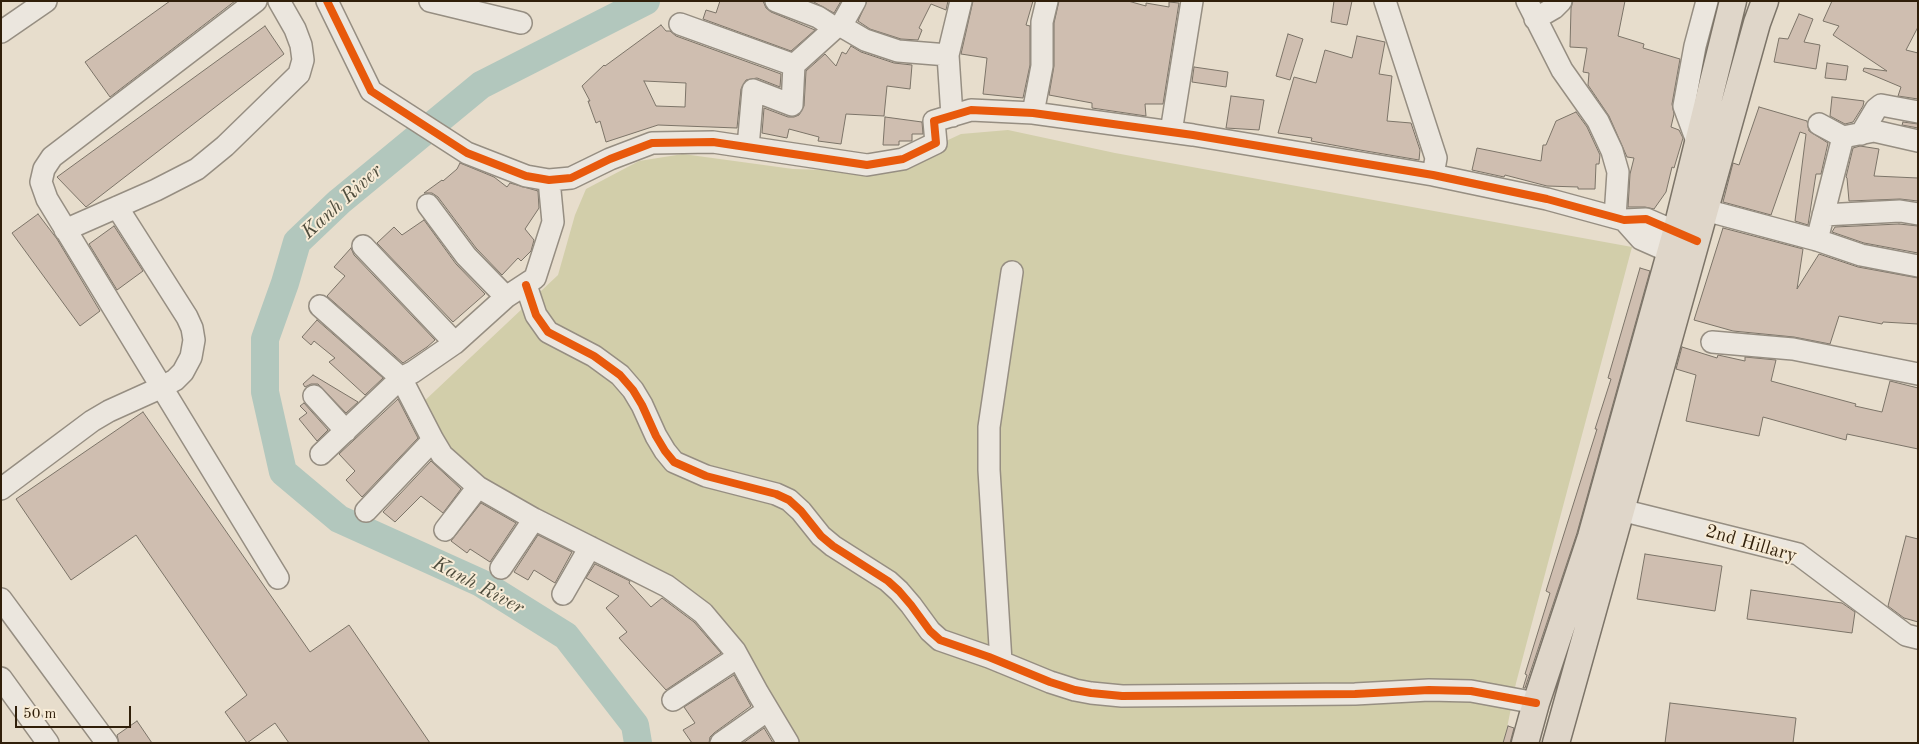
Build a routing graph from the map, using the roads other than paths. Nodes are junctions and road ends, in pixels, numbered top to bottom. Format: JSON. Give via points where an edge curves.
{"nodes":[{"id":1,"x":46,"y":1,"type":"edge"},
{"id":2,"x":256,"y":1,"type":"edge"},
{"id":3,"x":279,"y":1,"type":"edge"},
{"id":4,"x":327,"y":1,"type":"edge"},
{"id":5,"x":430,"y":1,"type":"edge"},
{"id":6,"x":776,"y":1,"type":"edge"},
{"id":7,"x":855,"y":1,"type":"edge"},
{"id":8,"x":961,"y":1,"type":"edge"},
{"id":9,"x":1047,"y":1,"type":"edge"},
{"id":10,"x":1192,"y":1,"type":"edge"},
{"id":11,"x":1385,"y":1,"type":"edge"},
{"id":12,"x":1561,"y":1,"type":"edge"},
{"id":13,"x":1707,"y":1,"type":"edge"},
{"id":14,"x":1733,"y":1,"type":"edge"},
{"id":15,"x":1764,"y":1,"type":"edge"},
{"id":16,"x":1531,"y":10,"type":"edge"},
{"id":17,"x":521,"y":23,"type":"dead end"},
{"id":18,"x":680,"y":24,"type":"dead end"},
{"id":19,"x":838,"y":27,"type":"junction"},
{"id":20,"x":1,"y":32,"type":"edge"},
{"id":21,"x":948,"y":55,"type":"junction"},
{"id":22,"x":794,"y":65,"type":"junction"},
{"id":23,"x":1918,"y":112,"type":"edge"},
{"id":24,"x":1033,"y":113,"type":"junction"},
{"id":25,"x":952,"y":116,"type":"junction"},
{"id":26,"x":1818,"y":124,"type":"dead end"},
{"id":27,"x":1171,"y":132,"type":"junction"},
{"id":28,"x":1852,"y":135,"type":"junction"},
{"id":29,"x":1918,"y":141,"type":"edge"},
{"id":30,"x":1698,"y":144,"type":"junction"},
{"id":31,"x":748,"y":147,"type":"junction"},
{"id":32,"x":1433,"y":176,"type":"junction"},
{"id":33,"x":548,"y":180,"type":"junction"},
{"id":34,"x":428,"y":205,"type":"dead end"},
{"id":35,"x":117,"y":207,"type":"junction"},
{"id":36,"x":1705,"y":210,"type":"junction"},
{"id":37,"x":1918,"y":214,"type":"edge"},
{"id":38,"x":1823,"y":215,"type":"junction"},
{"id":39,"x":1620,"y":219,"type":"junction"},
{"id":40,"x":65,"y":230,"type":"junction"},
{"id":41,"x":1817,"y":240,"type":"junction"},
{"id":42,"x":363,"y":246,"type":"dead end"},
{"id":43,"x":1684,"y":247,"type":"junction"},
{"id":44,"x":1918,"y":266,"type":"edge"},
{"id":45,"x":1012,"y":272,"type":"dead end"},
{"id":46,"x":526,"y":285,"type":"junction"},
{"id":47,"x":506,"y":297,"type":"junction"},
{"id":48,"x":320,"y":306,"type":"dead end"},
{"id":49,"x":1712,"y":342,"type":"dead end"},
{"id":50,"x":455,"y":343,"type":"junction"},
{"id":51,"x":1918,"y":374,"type":"edge"},
{"id":52,"x":401,"y":378,"type":"junction"},
{"id":53,"x":160,"y":388,"type":"junction"},
{"id":54,"x":314,"y":396,"type":"dead end"},
{"id":55,"x":346,"y":431,"type":"junction"},
{"id":56,"x":433,"y":440,"type":"junction"},
{"id":57,"x":320,"y":454,"type":"dead end"},
{"id":58,"x":478,"y":487,"type":"junction"},
{"id":59,"x":1,"y":489,"type":"edge"},
{"id":60,"x":1621,"y":510,"type":"junction"},
{"id":61,"x":366,"y":511,"type":"dead end"},
{"id":62,"x":534,"y":519,"type":"junction"},
{"id":63,"x":445,"y":530,"type":"dead end"},
{"id":64,"x":590,"y":547,"type":"junction"},
{"id":65,"x":501,"y":568,"type":"dead end"},
{"id":66,"x":278,"y":578,"type":"dead end"},
{"id":67,"x":563,"y":594,"type":"dead end"},
{"id":68,"x":1,"y":599,"type":"edge"},
{"id":69,"x":1918,"y":638,"type":"edge"},
{"id":70,"x":738,"y":657,"type":"junction"},
{"id":71,"x":1001,"y":662,"type":"junction"},
{"id":72,"x":1,"y":678,"type":"edge"},
{"id":73,"x":673,"y":700,"type":"dead end"},
{"id":74,"x":1536,"y":703,"type":"junction"},
{"id":75,"x":768,"y":710,"type":"junction"},
{"id":76,"x":782,"y":741,"type":"edge"},
{"id":77,"x":48,"y":743,"type":"edge"},
{"id":78,"x":107,"y":743,"type":"edge"},
{"id":79,"x":722,"y":743,"type":"edge"},
{"id":80,"x":1526,"y":743,"type":"edge"},
{"id":81,"x":1556,"y":743,"type":"edge"}],
"edges":[{"from":1,"to":20,"type":"street"},
{"from":2,"to":40,"type":"street","via":[[52,156],[41,182],[46,200]]},
{"from":3,"to":35,"type":"street","via":[[301,45],[303,60],[300,74],[197,170]]},
{"from":4,"to":33,"type":"street","via":[[371,91],[467,153],[526,176]]},
{"from":5,"to":17,"type":"street"},
{"from":6,"to":19,"type":"street"},
{"from":7,"to":19,"type":"street"},
{"from":8,"to":21,"type":"street"},
{"from":9,"to":24,"type":"street","via":[[1042,22],[1042,66]]},
{"from":10,"to":27,"type":"street"},
{"from":11,"to":32,"type":"street","via":[[1436,158]]},
{"from":12,"to":16,"type":"street","via":[[1554,8]]},
{"from":13,"to":30,"type":"street","via":[[1684,106]]},
{"from":14,"to":30,"type":"main road"},
{"from":15,"to":36,"type":"main road"},
{"from":16,"to":39,"type":"street","via":[[1562,70],[1598,121],[1612,151],[1618,172]]},
{"from":18,"to":22,"type":"street"},
{"from":19,"to":21,"type":"street","via":[[898,51]]},
{"from":19,"to":22,"type":"street"},
{"from":21,"to":25,"type":"street"},
{"from":22,"to":31,"type":"street","via":[[792,105],[753,90]]},
{"from":23,"to":28,"type":"street","via":[[1881,105]]},
{"from":24,"to":25,"type":"street","via":[[971,110]]},
{"from":24,"to":27,"type":"street"},
{"from":25,"to":31,"type":"street","via":[[934,121],[936,143],[903,159],[867,165]]},
{"from":26,"to":28,"type":"street"},
{"from":27,"to":32,"type":"street"},
{"from":28,"to":29,"type":"street","via":[[1874,131]]},
{"from":28,"to":38,"type":"street"},
{"from":30,"to":43,"type":"main road"},
{"from":31,"to":33,"type":"street","via":[[713,142],[652,143],[571,178]]},
{"from":32,"to":39,"type":"street","via":[[1547,199]]},
{"from":33,"to":46,"type":"street","via":[[553,222],[535,278]]},
{"from":34,"to":47,"type":"street","via":[[466,256]]},
{"from":35,"to":40,"type":"street"},
{"from":35,"to":53,"type":"street","via":[[192,328],[192,356],[175,380]]},
{"from":36,"to":41,"type":"street"},
{"from":36,"to":43,"type":"main road"},
{"from":37,"to":38,"type":"street","via":[[1900,211]]},
{"from":38,"to":41,"type":"street"},
{"from":39,"to":43,"type":"street","via":[[1641,238]]},
{"from":40,"to":53,"type":"street"},
{"from":41,"to":44,"type":"street","via":[[1860,255]]},
{"from":42,"to":50,"type":"street"},
{"from":43,"to":60,"type":"main road"},
{"from":43,"to":74,"type":"main road"},
{"from":45,"to":71,"type":"street","via":[[989,427]]},
{"from":46,"to":47,"type":"street"},
{"from":46,"to":71,"type":"street","via":[[536,315],[548,332],[594,356],[620,375],[633,390],[674,462],[706,476],[789,500],[833,546],[899,591],[935,636]]},
{"from":47,"to":50,"type":"street"},
{"from":48,"to":52,"type":"street"},
{"from":49,"to":51,"type":"street","via":[[1793,348]]},
{"from":50,"to":52,"type":"street"},
{"from":52,"to":55,"type":"street"},
{"from":52,"to":56,"type":"street"},
{"from":53,"to":59,"type":"street","via":[[92,421]]},
{"from":53,"to":66,"type":"street"},
{"from":54,"to":55,"type":"street"},
{"from":55,"to":57,"type":"street"},
{"from":56,"to":58,"type":"street","via":[[442,455]]},
{"from":56,"to":61,"type":"street"},
{"from":58,"to":62,"type":"street"},
{"from":58,"to":63,"type":"street"},
{"from":60,"to":69,"type":"street","name":"2nd Hillary","via":[[1798,554],[1906,635]]},
{"from":60,"to":81,"type":"main road"},
{"from":62,"to":64,"type":"street"},
{"from":62,"to":65,"type":"street"},
{"from":64,"to":67,"type":"street"},
{"from":64,"to":70,"type":"street","via":[[678,594],[703,613]]},
{"from":68,"to":78,"type":"street"},
{"from":70,"to":73,"type":"street"},
{"from":70,"to":75,"type":"street"},
{"from":71,"to":74,"type":"street","via":[[1075,690],[1122,696],[1446,690],[1471,691]]},
{"from":72,"to":77,"type":"street"},
{"from":74,"to":80,"type":"main road"},
{"from":75,"to":76,"type":"street"},
{"from":75,"to":79,"type":"street"}]}
